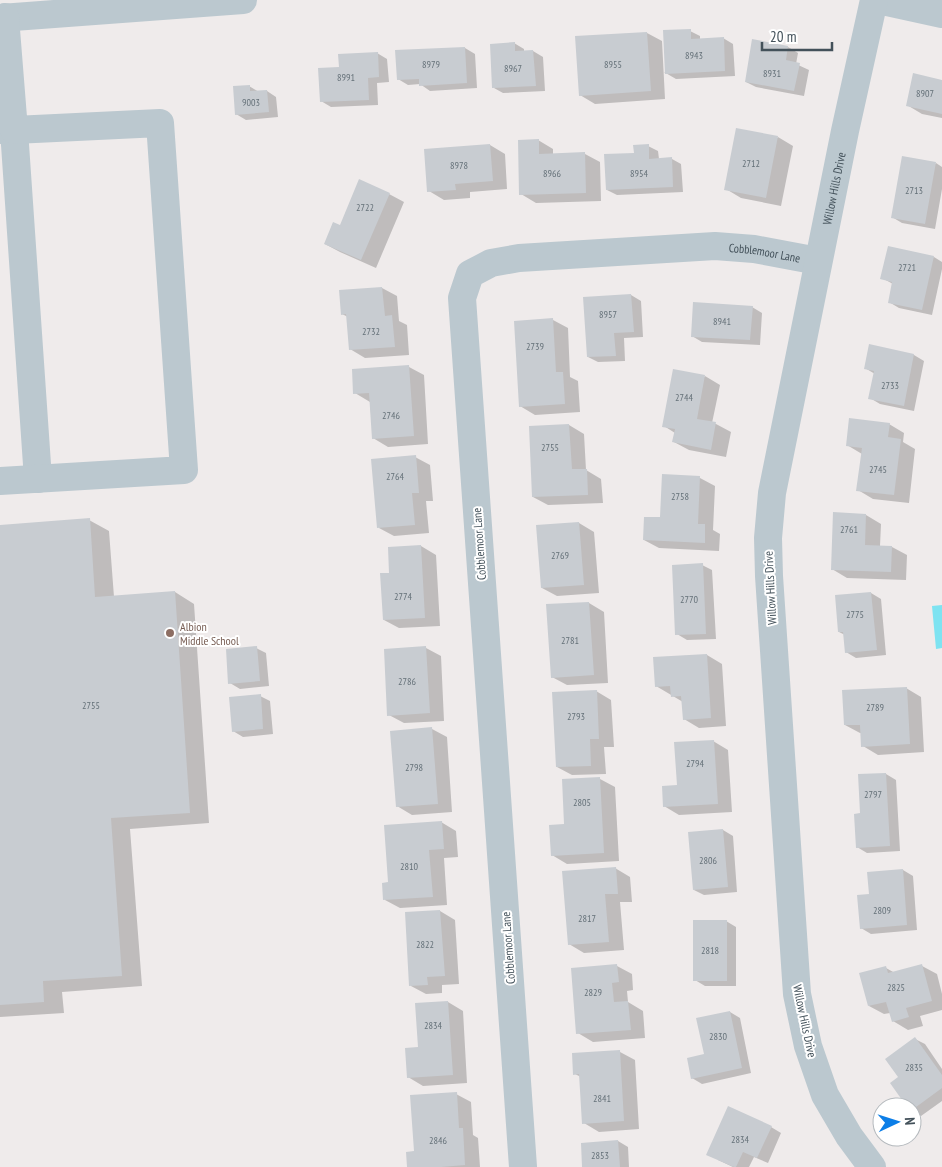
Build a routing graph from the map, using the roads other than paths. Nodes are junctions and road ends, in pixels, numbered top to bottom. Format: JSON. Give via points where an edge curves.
{"nodes":[{"id":1,"x":243,"y":0,"type":"edge"},
{"id":2,"x":876,"y":0,"type":"edge"},
{"id":3,"x":942,"y":14,"type":"edge"},
{"id":4,"x":3,"y":18,"type":"edge"},
{"id":5,"x":7,"y":130,"type":"edge"},
{"id":6,"x":818,"y":261,"type":"junction"},
{"id":7,"x":38,"y":479,"type":"junction"},
{"id":8,"x":0,"y":481,"type":"edge"},
{"id":9,"x":523,"y":1167,"type":"edge"},
{"id":10,"x":872,"y":1167,"type":"edge"}],
"edges":[{"from":1,"to":4,"type":"street"},
{"from":2,"to":3,"type":"street"},
{"from":2,"to":6,"type":"street","name":"Willow Hills Drive"},
{"from":4,"to":5,"type":"street"},
{"from":5,"to":7,"type":"street"},
{"from":5,"to":7,"type":"street","via":[[160,123],[184,470]]},
{"from":6,"to":9,"type":"street","name":"Cobblemoor Lane","via":[[715,246],[519,258],[491,263],[470,274],[462,298]]},
{"from":6,"to":10,"type":"street","name":"Willow Hills Drive","via":[[772,493],[769,576],[797,994],[808,1046],[826,1095],[849,1136]]},
{"from":7,"to":8,"type":"street"}]}
